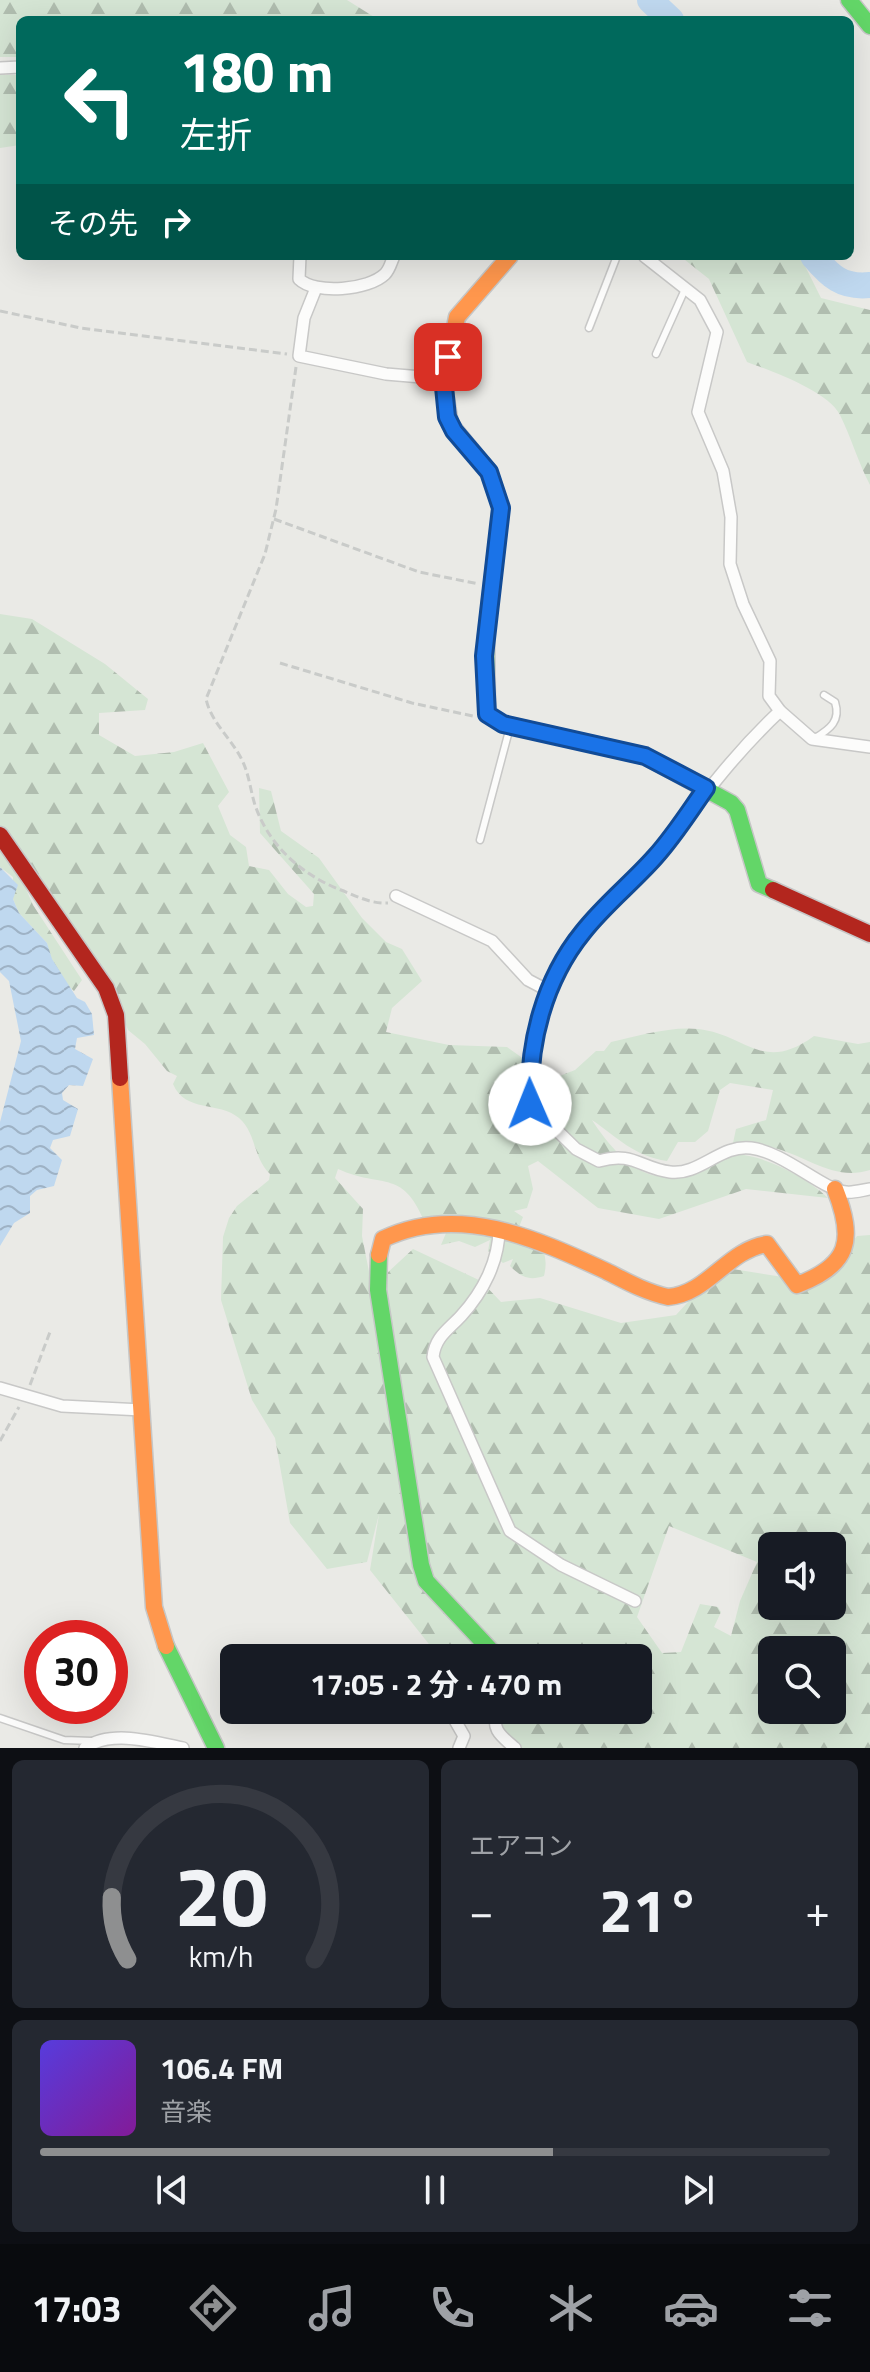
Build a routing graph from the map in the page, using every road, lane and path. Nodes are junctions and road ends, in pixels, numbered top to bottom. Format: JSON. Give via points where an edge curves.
{"nodes":[{"id":1,"x":849,"y":0,"type":"edge"},
{"id":2,"x":870,"y":26,"type":"edge"},
{"id":3,"x":300,"y":260,"type":"edge"},
{"id":4,"x":392,"y":260,"type":"edge"},
{"id":5,"x":507,"y":260,"type":"edge"},
{"id":6,"x":615,"y":260,"type":"edge"},
{"id":7,"x":649,"y":260,"type":"edge"},
{"id":8,"x":686,"y":287,"type":"junction"},
{"id":9,"x":316,"y":288,"type":"junction"},
{"id":10,"x":0,"y":311,"type":"edge"},
{"id":11,"x":589,"y":328,"type":"dead end"},
{"id":12,"x":656,"y":354,"type":"dead end"},
{"id":13,"x":299,"y":356,"type":"junction"},
{"id":14,"x":445,"y":379,"type":"junction"},
{"id":15,"x":274,"y":519,"type":"junction"},
{"id":16,"x":494,"y":586,"type":"junction"},
{"id":17,"x":280,"y":663,"type":"dead end"},
{"id":18,"x":824,"y":695,"type":"dead end"},
{"id":19,"x":780,"y":711,"type":"junction"},
{"id":20,"x":487,"y":714,"type":"junction"},
{"id":21,"x":510,"y":726,"type":"junction"},
{"id":22,"x":812,"y":739,"type":"junction"},
{"id":23,"x":870,"y":747,"type":"edge"},
{"id":24,"x":706,"y":788,"type":"junction"},
{"id":25,"x":0,"y":835,"type":"edge"},
{"id":26,"x":480,"y":840,"type":"dead end"},
{"id":27,"x":396,"y":896,"type":"joint"},
{"id":28,"x":870,"y":934,"type":"edge"},
{"id":29,"x":549,"y":991,"type":"junction"},
{"id":30,"x":835,"y":1189,"type":"junction"},
{"id":31,"x":870,"y":1189,"type":"edge"},
{"id":32,"x":499,"y":1229,"type":"junction"},
{"id":33,"x":50,"y":1332,"type":"dead end"},
{"id":34,"x":28,"y":1389,"type":"dead end"},
{"id":35,"x":1,"y":1392,"type":"edge"},
{"id":36,"x":21,"y":1404,"type":"dead end"},
{"id":37,"x":142,"y":1410,"type":"junction"},
{"id":38,"x":0,"y":1441,"type":"edge"},
{"id":39,"x":635,"y":1601,"type":"dead end"},
{"id":40,"x":485,"y":1644,"type":"edge"},
{"id":41,"x":0,"y":1718,"type":"edge"},
{"id":42,"x":457,"y":1724,"type":"edge"},
{"id":43,"x":495,"y":1724,"type":"edge"},
{"id":44,"x":91,"y":1745,"type":"edge"},
{"id":45,"x":183,"y":1748,"type":"edge"},
{"id":46,"x":216,"y":1748,"type":"edge"},
{"id":47,"x":459,"y":1748,"type":"edge"},
{"id":48,"x":515,"y":1748,"type":"edge"}],
"edges":[{"from":1,"to":2,"type":"street"},
{"from":3,"to":9,"type":"street","via":[[299,279]]},
{"from":4,"to":9,"type":"street","via":[[379,278],[333,290]]},
{"from":5,"to":14,"type":"street","via":[[457,317]]},
{"from":6,"to":11,"type":"lane"},
{"from":7,"to":8,"type":"street"},
{"from":8,"to":12,"type":"lane"},
{"from":8,"to":19,"type":"street","via":[[717,332],[698,412],[721,464],[731,517],[730,564],[770,661],[769,696]]},
{"from":9,"to":13,"type":"street","via":[[304,318]]},
{"from":10,"to":13,"type":"path","via":[[81,328]]},
{"from":13,"to":14,"type":"street","via":[[386,374]]},
{"from":13,"to":15,"type":"path"},
{"from":14,"to":16,"type":"street","via":[[450,424],[489,472],[499,495]]},
{"from":15,"to":16,"type":"path","via":[[419,572]]},
{"from":15,"to":27,"type":"path","via":[[265,554],[207,691],[208,708],[239,754],[256,806],[288,858],[312,879],[376,904],[391,903]]},
{"from":16,"to":20,"type":"street","via":[[484,656]]},
{"from":17,"to":20,"type":"path","via":[[412,703],[465,715]]},
{"from":18,"to":22,"type":"lane","via":[[835,702],[836,721]]},
{"from":19,"to":22,"type":"street"},
{"from":19,"to":24,"type":"street"},
{"from":20,"to":21,"type":"street"},
{"from":21,"to":24,"type":"street","via":[[645,756]]},
{"from":21,"to":26,"type":"lane"},
{"from":22,"to":23,"type":"street"},
{"from":24,"to":28,"type":"street","via":[[737,810],[759,884]]},
{"from":24,"to":29,"type":"street","via":[[653,860],[584,929]]},
{"from":25,"to":37,"type":"street","via":[[106,988],[116,1015]]},
{"from":27,"to":29,"type":"street","via":[[492,941],[528,980]]},
{"from":29,"to":30,"type":"street","via":[[532,1048],[530,1104],[576,1149],[599,1161],[620,1155],[670,1173],[729,1150],[750,1148],[804,1169]]},
{"from":30,"to":31,"type":"street"},
{"from":30,"to":32,"type":"street","via":[[851,1234],[843,1254],[820,1278],[797,1285],[767,1244],[750,1244],[698,1288],[671,1298],[536,1239]]},
{"from":32,"to":39,"type":"street","via":[[499,1252],[480,1291],[441,1335],[433,1357],[510,1531],[561,1565]]},
{"from":32,"to":40,"type":"street","via":[[417,1224],[383,1239],[379,1254],[378,1290],[426,1581]]},
{"from":33,"to":34,"type":"path"},
{"from":35,"to":37,"type":"street","via":[[62,1406]]},
{"from":36,"to":38,"type":"path"},
{"from":37,"to":46,"type":"street","via":[[157,1623]]},
{"from":41,"to":44,"type":"lane"},
{"from":42,"to":47,"type":"street","via":[[464,1736]]},
{"from":43,"to":48,"type":"street","via":[[496,1732]]},
{"from":44,"to":45,"type":"street","via":[[127,1738]]}]}
